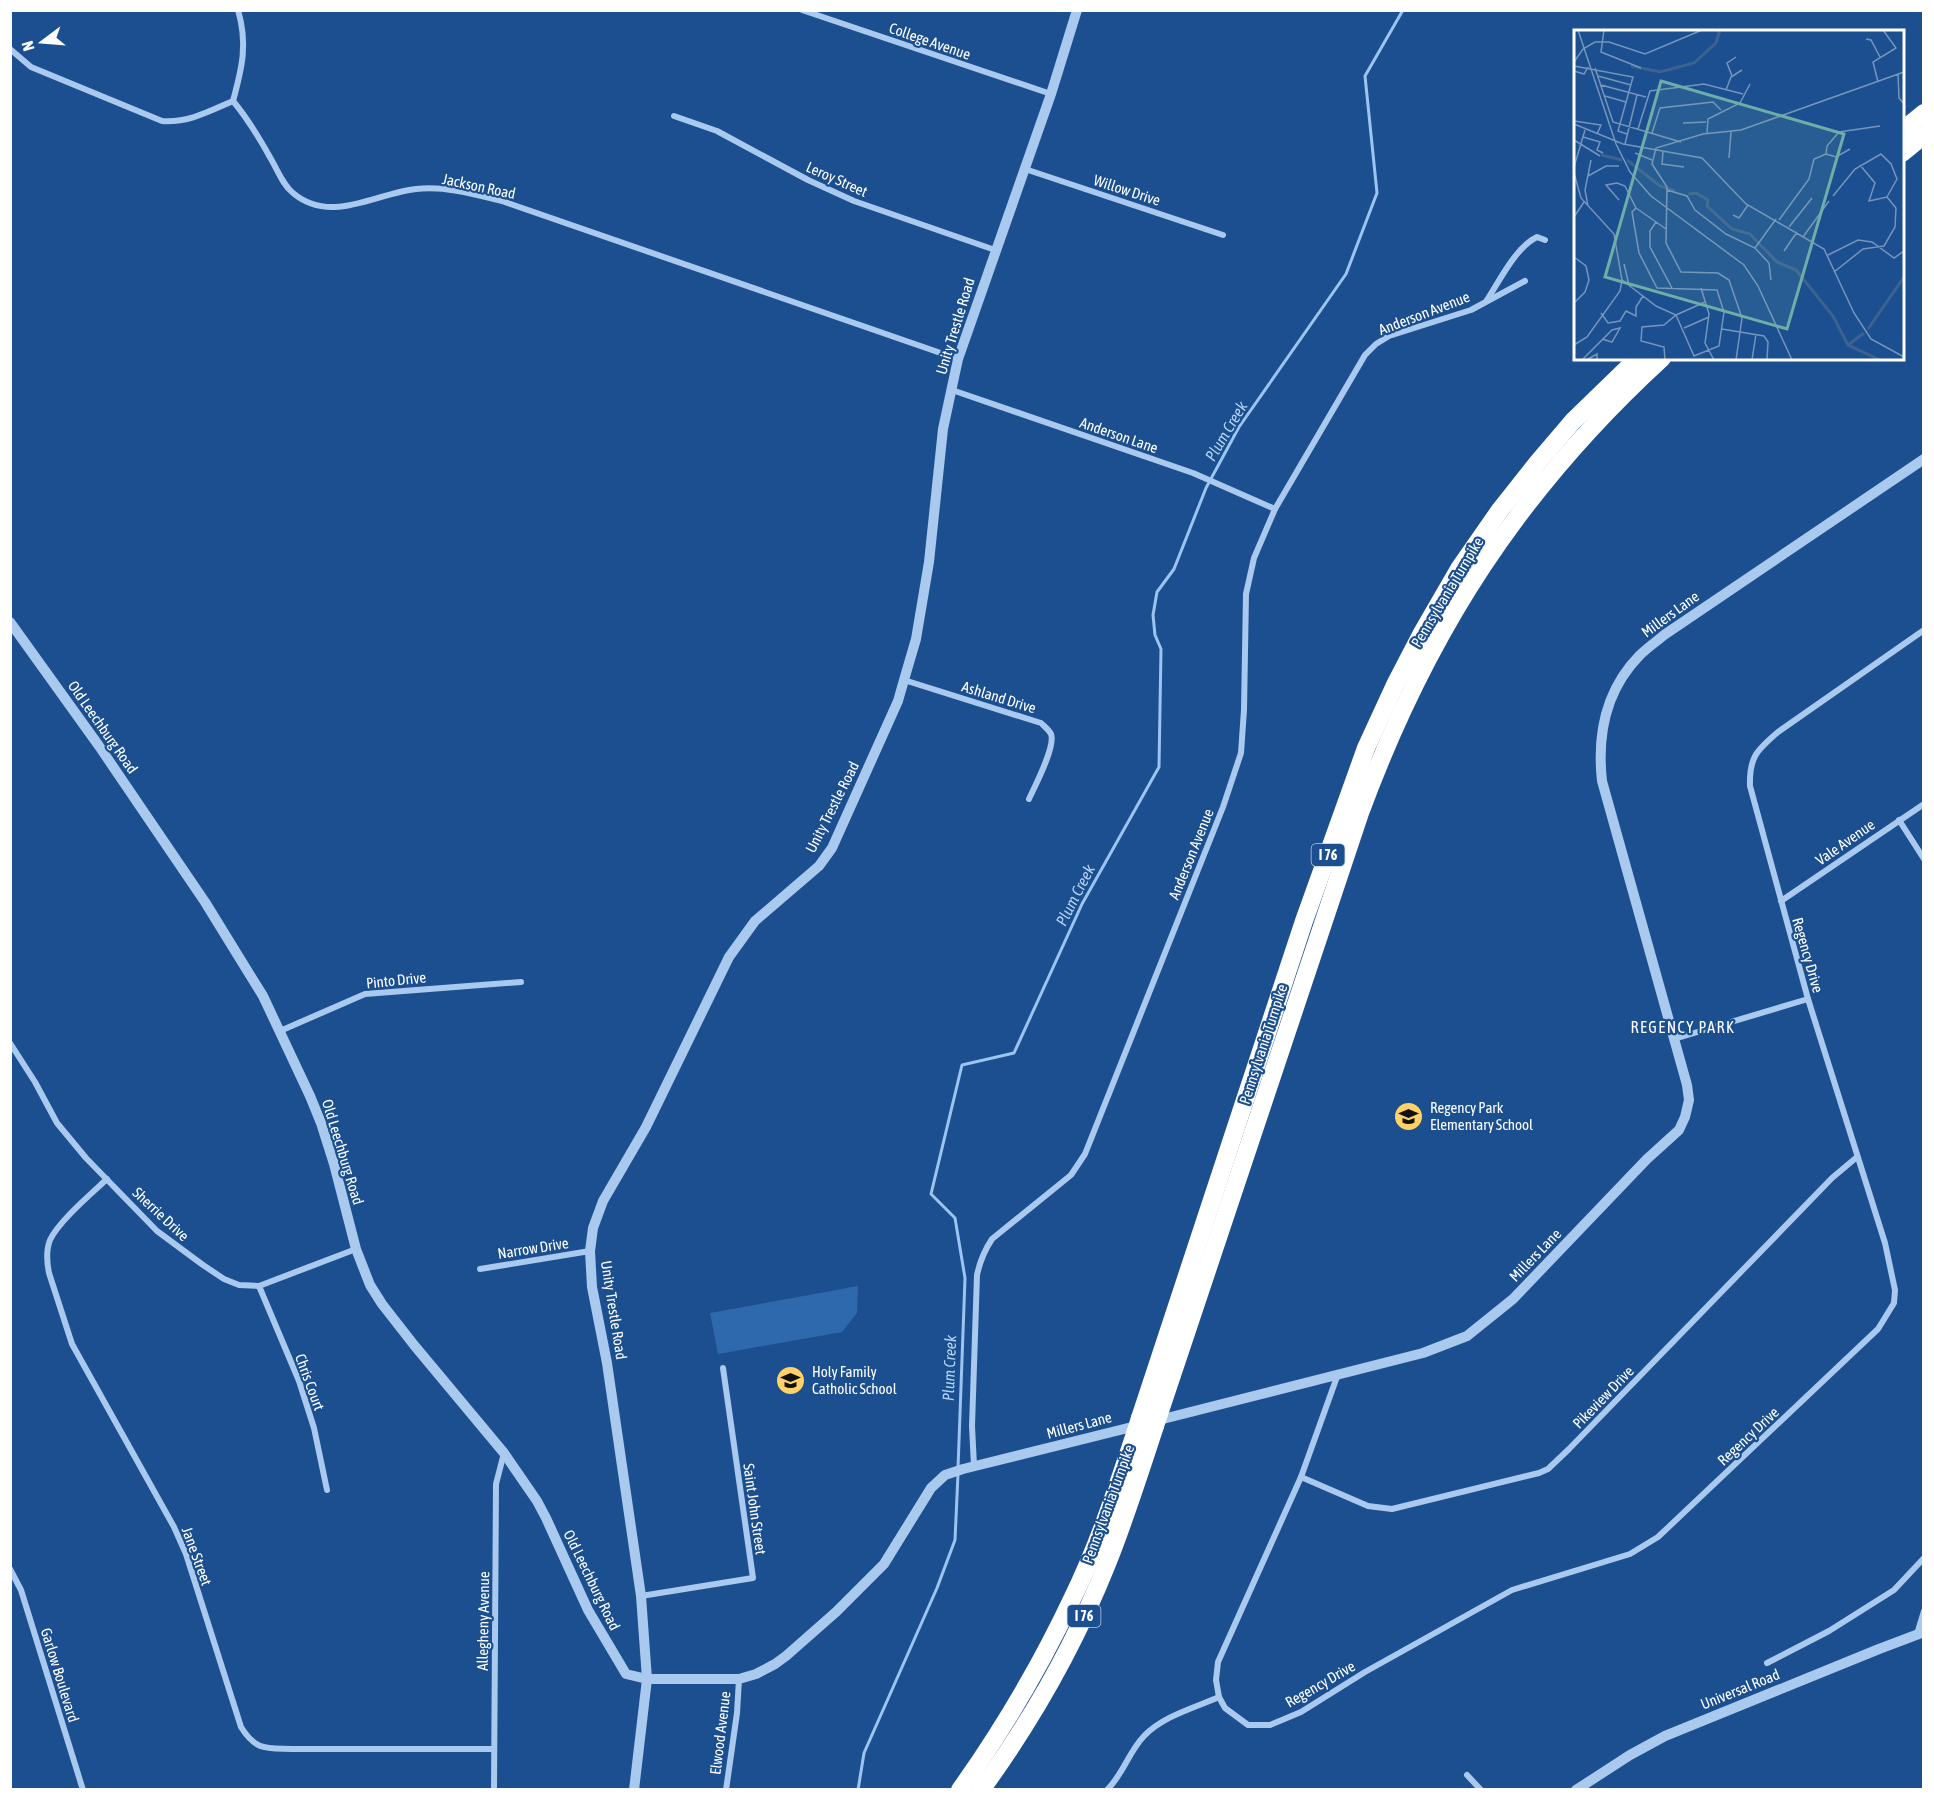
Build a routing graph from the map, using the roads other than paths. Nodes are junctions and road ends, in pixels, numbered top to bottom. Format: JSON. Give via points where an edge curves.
{"nodes":[{"id":1,"x":238,"y":10,"type":"edge"},
{"id":2,"x":802,"y":10,"type":"edge"},
{"id":3,"x":1077,"y":10,"type":"edge"},
{"id":4,"x":10,"y":49,"type":"edge"},
{"id":5,"x":1051,"y":94,"type":"junction"},
{"id":6,"x":233,"y":101,"type":"junction"},
{"id":7,"x":1923,"y":113,"type":"edge"},
{"id":8,"x":674,"y":116,"type":"dead end"},
{"id":9,"x":1904,"y":129,"type":"edge"},
{"id":10,"x":1923,"y":135,"type":"edge"},
{"id":11,"x":1904,"y":151,"type":"edge"},
{"id":12,"x":1024,"y":168,"type":"junction"},
{"id":13,"x":1223,"y":235,"type":"dead end"},
{"id":14,"x":1545,"y":240,"type":"dead end"},
{"id":15,"x":995,"y":250,"type":"junction"},
{"id":16,"x":1525,"y":281,"type":"dead end"},
{"id":17,"x":1487,"y":300,"type":"junction"},
{"id":18,"x":958,"y":358,"type":"junction"},
{"id":19,"x":1636,"y":360,"type":"edge"},
{"id":20,"x":1660,"y":360,"type":"edge"},
{"id":21,"x":952,"y":390,"type":"junction"},
{"id":22,"x":1923,"y":459,"type":"edge"},
{"id":23,"x":1275,"y":509,"type":"junction"},
{"id":24,"x":10,"y":622,"type":"edge"},
{"id":25,"x":1923,"y":630,"type":"edge"},
{"id":26,"x":904,"y":680,"type":"junction"},
{"id":27,"x":1029,"y":799,"type":"dead end"},
{"id":28,"x":1923,"y":804,"type":"edge"},
{"id":29,"x":1899,"y":820,"type":"junction"},
{"id":30,"x":1923,"y":859,"type":"edge"},
{"id":31,"x":1781,"y":901,"type":"junction"},
{"id":32,"x":521,"y":982,"type":"dead end"},
{"id":33,"x":1808,"y":999,"type":"junction"},
{"id":34,"x":280,"y":1031,"type":"junction"},
{"id":35,"x":1673,"y":1039,"type":"junction"},
{"id":36,"x":10,"y":1043,"type":"edge"},
{"id":37,"x":1857,"y":1157,"type":"junction"},
{"id":38,"x":107,"y":1179,"type":"junction"},
{"id":39,"x":356,"y":1249,"type":"junction"},
{"id":40,"x":590,"y":1251,"type":"junction"},
{"id":41,"x":480,"y":1269,"type":"dead end"},
{"id":42,"x":259,"y":1286,"type":"junction"},
{"id":43,"x":723,"y":1368,"type":"dead end"},
{"id":44,"x":1338,"y":1373,"type":"junction"},
{"id":45,"x":1148,"y":1422,"type":"junction"},
{"id":46,"x":504,"y":1453,"type":"junction"},
{"id":47,"x":968,"y":1467,"type":"junction"},
{"id":48,"x":1301,"y":1477,"type":"junction"},
{"id":49,"x":327,"y":1490,"type":"dead end"},
{"id":50,"x":1923,"y":1558,"type":"edge"},
{"id":51,"x":10,"y":1569,"type":"edge"},
{"id":52,"x":641,"y":1596,"type":"junction"},
{"id":53,"x":1923,"y":1611,"type":"edge"},
{"id":54,"x":1920,"y":1633,"type":"edge"},
{"id":55,"x":1767,"y":1663,"type":"dead end"},
{"id":56,"x":646,"y":1679,"type":"junction"},
{"id":57,"x":739,"y":1679,"type":"junction"},
{"id":58,"x":1219,"y":1697,"type":"junction"},
{"id":59,"x":494,"y":1749,"type":"junction"},
{"id":60,"x":1467,"y":1775,"type":"dead end"},
{"id":61,"x":83,"y":1790,"type":"edge"},
{"id":62,"x":494,"y":1790,"type":"edge"},
{"id":63,"x":634,"y":1790,"type":"edge"},
{"id":64,"x":726,"y":1790,"type":"edge"},
{"id":65,"x":960,"y":1790,"type":"edge"},
{"id":66,"x":981,"y":1790,"type":"edge"},
{"id":67,"x":1107,"y":1790,"type":"edge"},
{"id":68,"x":1481,"y":1790,"type":"edge"},
{"id":69,"x":1575,"y":1790,"type":"edge"}],
"edges":[{"from":1,"to":6,"type":"street","via":[[244,40]]},
{"from":2,"to":5,"type":"street","name":"College Avenue"},
{"from":3,"to":5,"type":"street","name":"Unity Trestle Road"},
{"from":4,"to":6,"type":"street","via":[[31,67],[162,121],[193,118]]},
{"from":5,"to":12,"type":"street","name":"Unity Trestle Road"},
{"from":6,"to":18,"type":"street","name":"Jackson Road","via":[[283,181],[293,194],[310,203],[338,208],[415,189],[446,188],[502,201]]},
{"from":7,"to":9,"type":"highway"},
{"from":8,"to":15,"type":"street","name":"Leroy Street","via":[[717,131],[854,201]]},
{"from":10,"to":11,"type":"highway"},
{"from":12,"to":13,"type":"street","name":"Willow Drive"},
{"from":12,"to":15,"type":"street","name":"Unity Trestle Road"},
{"from":14,"to":17,"type":"street","name":"Anderson Avenue","via":[[1537,237],[1520,250]]},
{"from":15,"to":18,"type":"street","name":"Unity Trestle Road"},
{"from":16,"to":17,"type":"street","name":"Anderson Avenue"},
{"from":17,"to":23,"type":"street","name":"Anderson Avenue","via":[[1471,310],[1398,332],[1376,344],[1365,355]]},
{"from":18,"to":21,"type":"street","name":"Unity Trestle Road"},
{"from":19,"to":45,"type":"highway","name":"Pennsylvania Turnpike","number":"I 76","via":[[1573,421],[1500,510],[1422,633],[1366,748],[1304,921]]},
{"from":20,"to":45,"type":"highway","name":"Pennsylvania Turnpike","number":"I 76","via":[[1574,445],[1533,494],[1471,582],[1425,662],[1376,768]]},
{"from":21,"to":23,"type":"street","name":"Anderson Lane","via":[[1193,473]]},
{"from":21,"to":26,"type":"street","name":"Unity Trestle Road","via":[[943,429],[920,617]]},
{"from":22,"to":35,"type":"street","name":"Millers Lane","via":[[1664,634],[1633,664],[1606,712],[1600,748],[1602,781]]},
{"from":23,"to":47,"type":"street","name":"Anderson Avenue","via":[[1254,558],[1246,594],[1240,753],[1223,807],[1085,1154],[1071,1175],[992,1239],[980,1261]]},
{"from":24,"to":34,"type":"street","name":"Old Leechburg Road","via":[[205,902]]},
{"from":25,"to":31,"type":"street","name":"Regency Drive","via":[[1778,732],[1752,759],[1750,786]]},
{"from":26,"to":27,"type":"street","name":"Ashland Drive","via":[[1041,723],[1050,733],[1051,745]]},
{"from":26,"to":40,"type":"street","name":"Unity Trestle Road","via":[[832,848],[819,866],[755,921],[729,957],[646,1127],[603,1201]]},
{"from":28,"to":29,"type":"street","name":"Vale Avenue"},
{"from":29,"to":30,"type":"street"},
{"from":29,"to":31,"type":"street","name":"Vale Avenue"},
{"from":31,"to":33,"type":"street","name":"Regency Drive"},
{"from":32,"to":34,"type":"street","name":"Pinto Drive","via":[[365,994]]},
{"from":33,"to":35,"type":"street"},
{"from":33,"to":37,"type":"street","name":"Regency Drive"},
{"from":34,"to":39,"type":"street","name":"Old Leechburg Road","via":[[321,1123]]},
{"from":35,"to":44,"type":"street","name":"Millers Lane","via":[[1689,1100],[1679,1130],[1513,1299],[1467,1336],[1423,1353]]},
{"from":36,"to":38,"type":"street","name":"Sherrie Drive","via":[[57,1123]]},
{"from":37,"to":48,"type":"street","name":"Pikeview Drive","via":[[1548,1469],[1392,1509],[1368,1506]]},
{"from":37,"to":58,"type":"street","name":"Regency Drive","via":[[1885,1243],[1894,1303],[1878,1329],[1658,1537],[1630,1554],[1512,1590],[1301,1712],[1270,1725],[1248,1725],[1226,1708]]},
{"from":38,"to":42,"type":"street","name":"Sherrie Drive","via":[[157,1231],[203,1265],[239,1285]]},
{"from":38,"to":59,"type":"street","name":"Jane Street","via":[[59,1226],[50,1241],[49,1273],[72,1344],[186,1554],[241,1727],[248,1738],[266,1748]]},
{"from":39,"to":42,"type":"street"},
{"from":39,"to":46,"type":"street","name":"Old Leechburg Road","via":[[382,1304]]},
{"from":40,"to":41,"type":"street","name":"Narrow Drive"},
{"from":40,"to":52,"type":"street","name":"Unity Trestle Road","via":[[592,1287]]},
{"from":42,"to":49,"type":"street","name":"Chris Court","via":[[299,1381]]},
{"from":43,"to":52,"type":"street","name":"Saint John Street","via":[[753,1578]]},
{"from":44,"to":47,"type":"street","name":"Millers Lane"},
{"from":44,"to":48,"type":"street"},
{"from":45,"to":65,"type":"highway","name":"Pennsylvania Turnpike","number":"I 76","via":[[1074,1595],[1018,1704]]},
{"from":45,"to":66,"type":"highway","name":"Pennsylvania Turnpike","number":"I 76","via":[[1107,1564],[1073,1638],[1028,1720]]},
{"from":46,"to":56,"type":"street","name":"Old Leechburg Road","via":[[546,1518],[588,1610],[619,1664],[626,1674]]},
{"from":46,"to":59,"type":"street","name":"Allegheny Avenue","via":[[496,1484]]},
{"from":47,"to":57,"type":"street","name":"Millers Lane","via":[[951,1473],[931,1488],[884,1564],[839,1609],[775,1664]]},
{"from":48,"to":58,"type":"street","via":[[1218,1662]]},
{"from":50,"to":55,"type":"street","via":[[1894,1590],[1829,1631]]},
{"from":51,"to":61,"type":"street","name":"Garlow Boulevard","via":[[21,1590]]},
{"from":52,"to":56,"type":"street","name":"Unity Trestle Road"},
{"from":53,"to":54,"type":"street"},
{"from":54,"to":69,"type":"street","name":"Universal Road","via":[[1665,1736]]},
{"from":56,"to":57,"type":"street","name":"Millers Lane"},
{"from":56,"to":63,"type":"street","name":"Unity Trestle Road"},
{"from":57,"to":64,"type":"street","name":"Elwood Avenue"},
{"from":58,"to":67,"type":"street","via":[[1159,1723],[1144,1735]]},
{"from":59,"to":62,"type":"street","name":"Allegheny Avenue"},
{"from":60,"to":68,"type":"street"}]}
